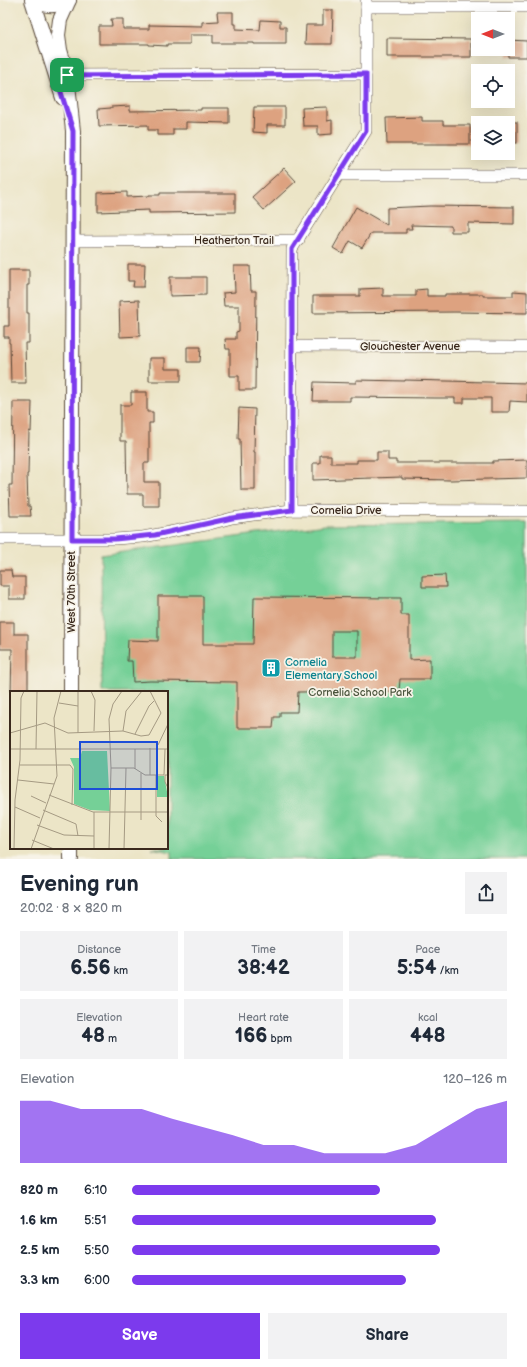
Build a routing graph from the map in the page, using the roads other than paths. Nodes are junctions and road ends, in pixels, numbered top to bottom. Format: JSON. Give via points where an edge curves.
{"nodes":[{"id":1,"x":34,"y":0,"type":"edge"},
{"id":2,"x":69,"y":0,"type":"edge"},
{"id":3,"x":366,"y":3,"type":"edge"},
{"id":4,"x":527,"y":7,"type":"edge"},
{"id":5,"x":366,"y":74,"type":"junction"},
{"id":6,"x":62,"y":75,"type":"junction"},
{"id":7,"x":339,"y":175,"type":"junction"},
{"id":8,"x":527,"y":175,"type":"edge"},
{"id":9,"x":299,"y":240,"type":"junction"},
{"id":10,"x":72,"y":241,"type":"junction"},
{"id":11,"x":292,"y":346,"type":"junction"},
{"id":12,"x":527,"y":347,"type":"edge"},
{"id":13,"x":292,"y":510,"type":"junction"},
{"id":14,"x":527,"y":511,"type":"edge"},
{"id":15,"x":0,"y":539,"type":"edge"},
{"id":16,"x":72,"y":539,"type":"junction"},
{"id":17,"x":71,"y":691,"type":"edge"}],
"edges":[{"from":1,"to":2,"type":"street","via":[[54,6]]},
{"from":1,"to":6,"type":"street","name":"West 70th Street"},
{"from":2,"to":6,"type":"street","name":"West 70th Street","via":[[60,20],[58,35]]},
{"from":3,"to":4,"type":"street"},
{"from":3,"to":5,"type":"street"},
{"from":5,"to":6,"type":"street"},
{"from":5,"to":7,"type":"street","via":[[366,131]]},
{"from":6,"to":10,"type":"street","name":"West 70th Street","via":[[73,131]]},
{"from":7,"to":8,"type":"street"},
{"from":7,"to":9,"type":"street"},
{"from":9,"to":10,"type":"street","name":"Heatherton Trail"},
{"from":9,"to":11,"type":"street","via":[[292,249]]},
{"from":10,"to":16,"type":"street","name":"West 70th Street"},
{"from":11,"to":12,"type":"street","name":"Glouchester Avenue"},
{"from":11,"to":13,"type":"street"},
{"from":13,"to":14,"type":"street","name":"Cornelia Drive"},
{"from":13,"to":16,"type":"street","name":"Cornelia Drive","via":[[232,518],[155,535],[115,539]]},
{"from":15,"to":16,"type":"street","name":"Cornelia Drive"},
{"from":16,"to":17,"type":"street","name":"West 70th Street"}]}
